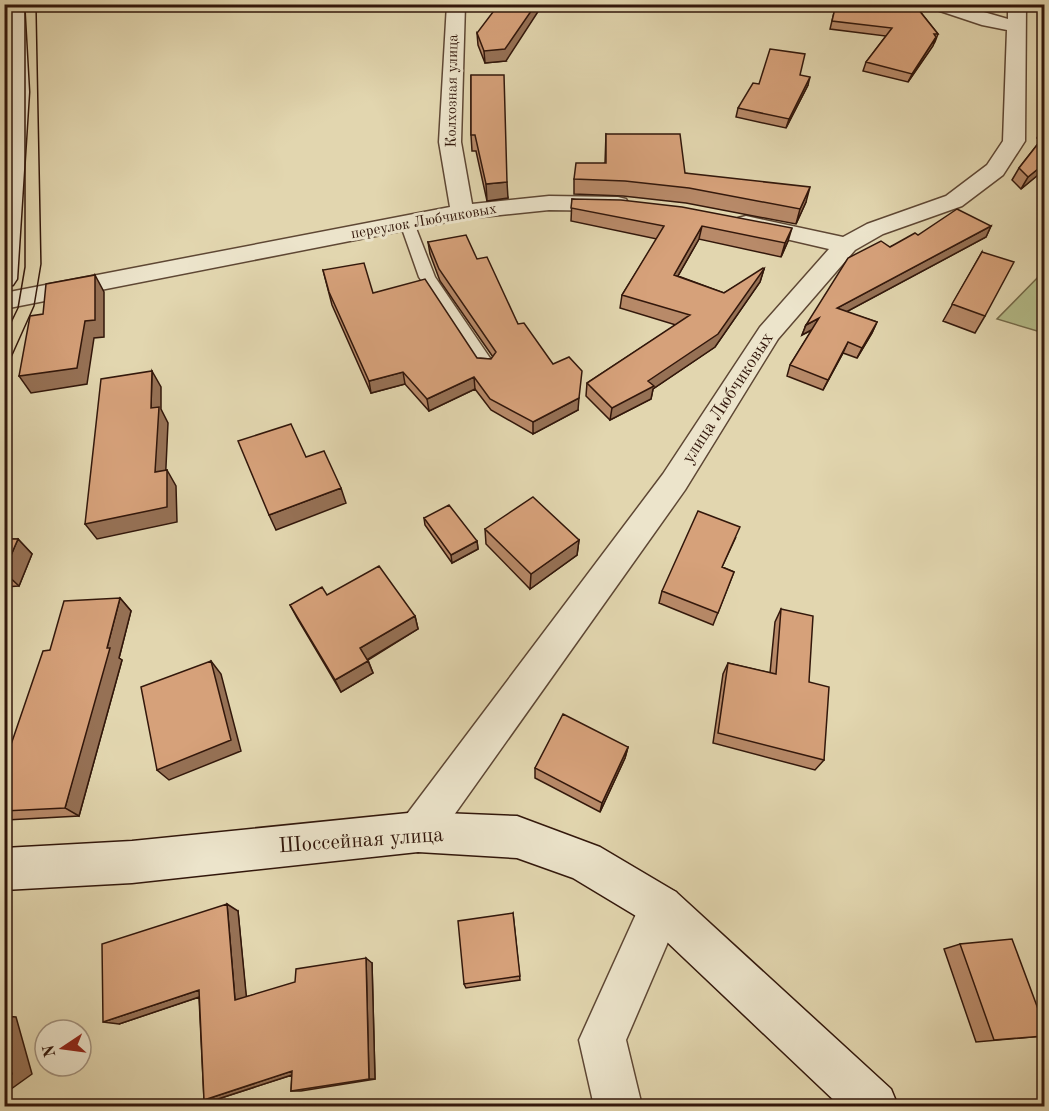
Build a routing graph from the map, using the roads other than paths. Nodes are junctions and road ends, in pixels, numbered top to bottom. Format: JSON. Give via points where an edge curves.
{"nodes":[{"id":1,"x":15,"y":4,"type":"edge"},
{"id":2,"x":456,"y":4,"type":"edge"},
{"id":3,"x":937,"y":4,"type":"edge"},
{"id":4,"x":1044,"y":7,"type":"edge"},
{"id":5,"x":1017,"y":12,"type":"edge"},
{"id":6,"x":641,"y":206,"type":"edge"},
{"id":7,"x":462,"y":212,"type":"junction"},
{"id":8,"x":726,"y":218,"type":"edge"},
{"id":9,"x":407,"y":223,"type":"junction"},
{"id":10,"x":846,"y":245,"type":"junction"},
{"id":11,"x":4,"y":279,"type":"edge"},
{"id":12,"x":4,"y":302,"type":"edge"},
{"id":13,"x":486,"y":365,"type":"edge"},
{"id":14,"x":418,"y":832,"type":"junction"},
{"id":15,"x":4,"y":869,"type":"edge"},
{"id":16,"x":661,"y":907,"type":"junction"},
{"id":17,"x":618,"y":1107,"type":"edge"},
{"id":18,"x":874,"y":1107,"type":"edge"}],
"edges":[{"from":1,"to":11,"type":"street","via":[[19,92]]},
{"from":2,"to":7,"type":"street","name":"Колхозная улица","via":[[450,142]]},
{"from":3,"to":5,"type":"street","via":[[988,21]]},
{"from":4,"to":5,"type":"lane"},
{"from":5,"to":10,"type":"street","name":"улица Любчиковых","via":[[1014,141],[995,170],[954,201],[875,229]]},
{"from":6,"to":7,"type":"street","name":"переулок Любчиковых","via":[[549,203]]},
{"from":7,"to":9,"type":"street","name":"переулок Любчиковых"},
{"from":8,"to":10,"type":"street"},
{"from":9,"to":12,"type":"street","name":"переулок Любчиковых"},
{"from":9,"to":13,"type":"lane","via":[[427,277]]},
{"from":10,"to":14,"type":"street","name":"улица Любчиковых","via":[[769,333],[674,482]]},
{"from":14,"to":15,"type":"street","name":"Шоссейная улица","via":[[132,862]]},
{"from":14,"to":16,"type":"street","name":"Шоссейная улица","via":[[518,837],[585,862]]},
{"from":16,"to":17,"type":"street","via":[[602,1040]]},
{"from":16,"to":18,"type":"street","name":"Шоссейная улица"}]}
